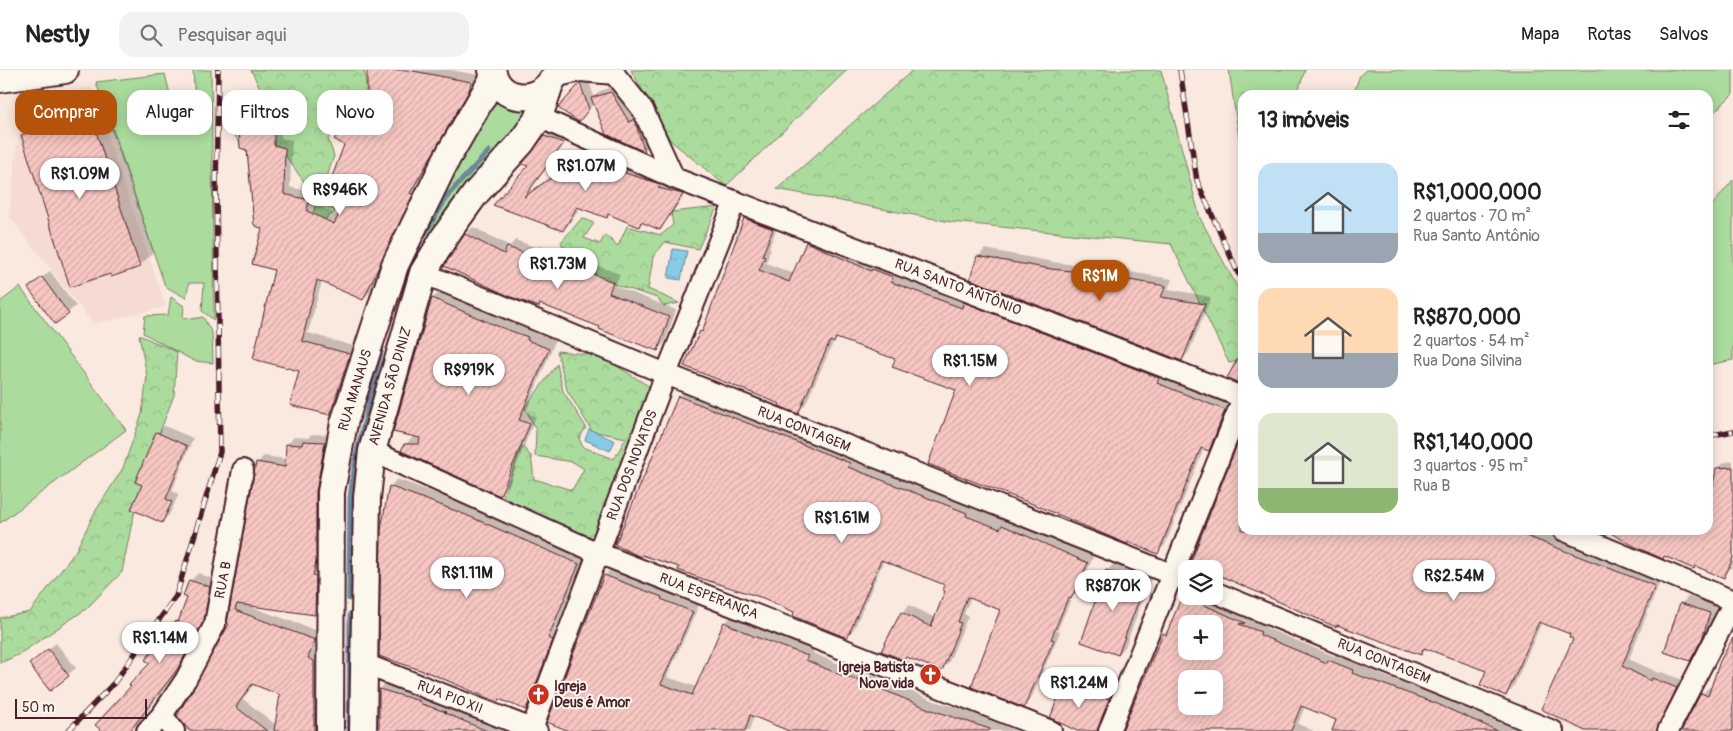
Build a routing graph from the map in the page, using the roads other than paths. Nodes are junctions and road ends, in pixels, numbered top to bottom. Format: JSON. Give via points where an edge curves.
{"nodes":[{"id":1,"x":65,"y":70,"type":"edge"},
{"id":2,"x":613,"y":72,"type":"edge"},
{"id":3,"x":493,"y":73,"type":"edge"},
{"id":4,"x":553,"y":77,"type":"edge"},
{"id":5,"x":0,"y":79,"type":"edge"},
{"id":6,"x":539,"y":117,"type":"junction"},
{"id":7,"x":674,"y":178,"type":"junction"},
{"id":8,"x":735,"y":201,"type":"junction"},
{"id":9,"x":423,"y":274,"type":"junction"},
{"id":10,"x":666,"y":374,"type":"junction"},
{"id":11,"x":1238,"y":395,"type":"edge"},
{"id":12,"x":1238,"y":412,"type":"edge"},
{"id":13,"x":372,"y":451,"type":"junction"},
{"id":14,"x":243,"y":470,"type":"dead end"},
{"id":15,"x":1575,"y":535,"type":"edge"},
{"id":16,"x":598,"y":553,"type":"junction"},
{"id":17,"x":1186,"y":560,"type":"edge"},
{"id":18,"x":1178,"y":577,"type":"edge"},
{"id":19,"x":1178,"y":582,"type":"edge"},
{"id":20,"x":1223,"y":596,"type":"edge"},
{"id":21,"x":1733,"y":602,"type":"edge"},
{"id":22,"x":362,"y":663,"type":"junction"},
{"id":23,"x":162,"y":715,"type":"junction"},
{"id":24,"x":533,"y":730,"type":"edge"},
{"id":25,"x":147,"y":731,"type":"edge"},
{"id":26,"x":174,"y":731,"type":"edge"},
{"id":27,"x":330,"y":731,"type":"edge"},
{"id":28,"x":363,"y":731,"type":"edge"},
{"id":29,"x":1051,"y":731,"type":"edge"},
{"id":30,"x":1109,"y":731,"type":"edge"},
{"id":31,"x":1553,"y":731,"type":"edge"},
{"id":32,"x":1668,"y":731,"type":"edge"}],
"edges":[{"from":1,"to":5,"type":"street"},
{"from":2,"to":4,"type":"street","via":[[580,71]]},
{"from":2,"to":7,"type":"street","via":[[643,110]]},
{"from":3,"to":4,"type":"street","via":[[506,92],[515,96],[534,96]]},
{"from":3,"to":27,"type":"street","name":"RUA MANAUS","via":[[395,265],[344,423],[331,492]]},
{"from":4,"to":6,"type":"street","name":"AVENIDA SÃO DINIZ"},
{"from":6,"to":7,"type":"street","name":"RUA SANTO ANTÔNIO"},
{"from":6,"to":9,"type":"street","name":"AVENIDA SÃO DINIZ","via":[[521,143],[476,193]]},
{"from":7,"to":8,"type":"street","name":"RUA SANTO ANTÔNIO"},
{"from":8,"to":10,"type":"street","name":"RUA DOS NOVATOS"},
{"from":8,"to":11,"type":"street","name":"RUA SANTO ANTÔNIO"},
{"from":9,"to":10,"type":"street","name":"RUA CONTAGEM"},
{"from":9,"to":13,"type":"street","name":"AVENIDA SÃO DINIZ"},
{"from":10,"to":16,"type":"street","name":"RUA DOS NOVATOS"},
{"from":10,"to":18,"type":"street","name":"RUA CONTAGEM"},
{"from":12,"to":17,"type":"street"},
{"from":13,"to":16,"type":"street","name":"RUA ESPERANÇA"},
{"from":13,"to":22,"type":"street","name":"AVENIDA SÃO DINIZ","via":[[367,498]]},
{"from":14,"to":23,"type":"street","name":"RUA B","via":[[215,624],[186,679]]},
{"from":15,"to":21,"type":"street"},
{"from":16,"to":24,"type":"street","name":"RUA DOS NOVATOS"},
{"from":16,"to":29,"type":"street","name":"RUA ESPERANÇA"},
{"from":19,"to":30,"type":"street"},
{"from":20,"to":31,"type":"street","name":"RUA CONTAGEM"},
{"from":21,"to":32,"type":"street"},
{"from":22,"to":24,"type":"street","name":"RUA PIO XII"},
{"from":22,"to":28,"type":"street","name":"AVENIDA SÃO DINIZ"},
{"from":23,"to":25,"type":"street","name":"RUA B"},
{"from":23,"to":26,"type":"street"}]}
